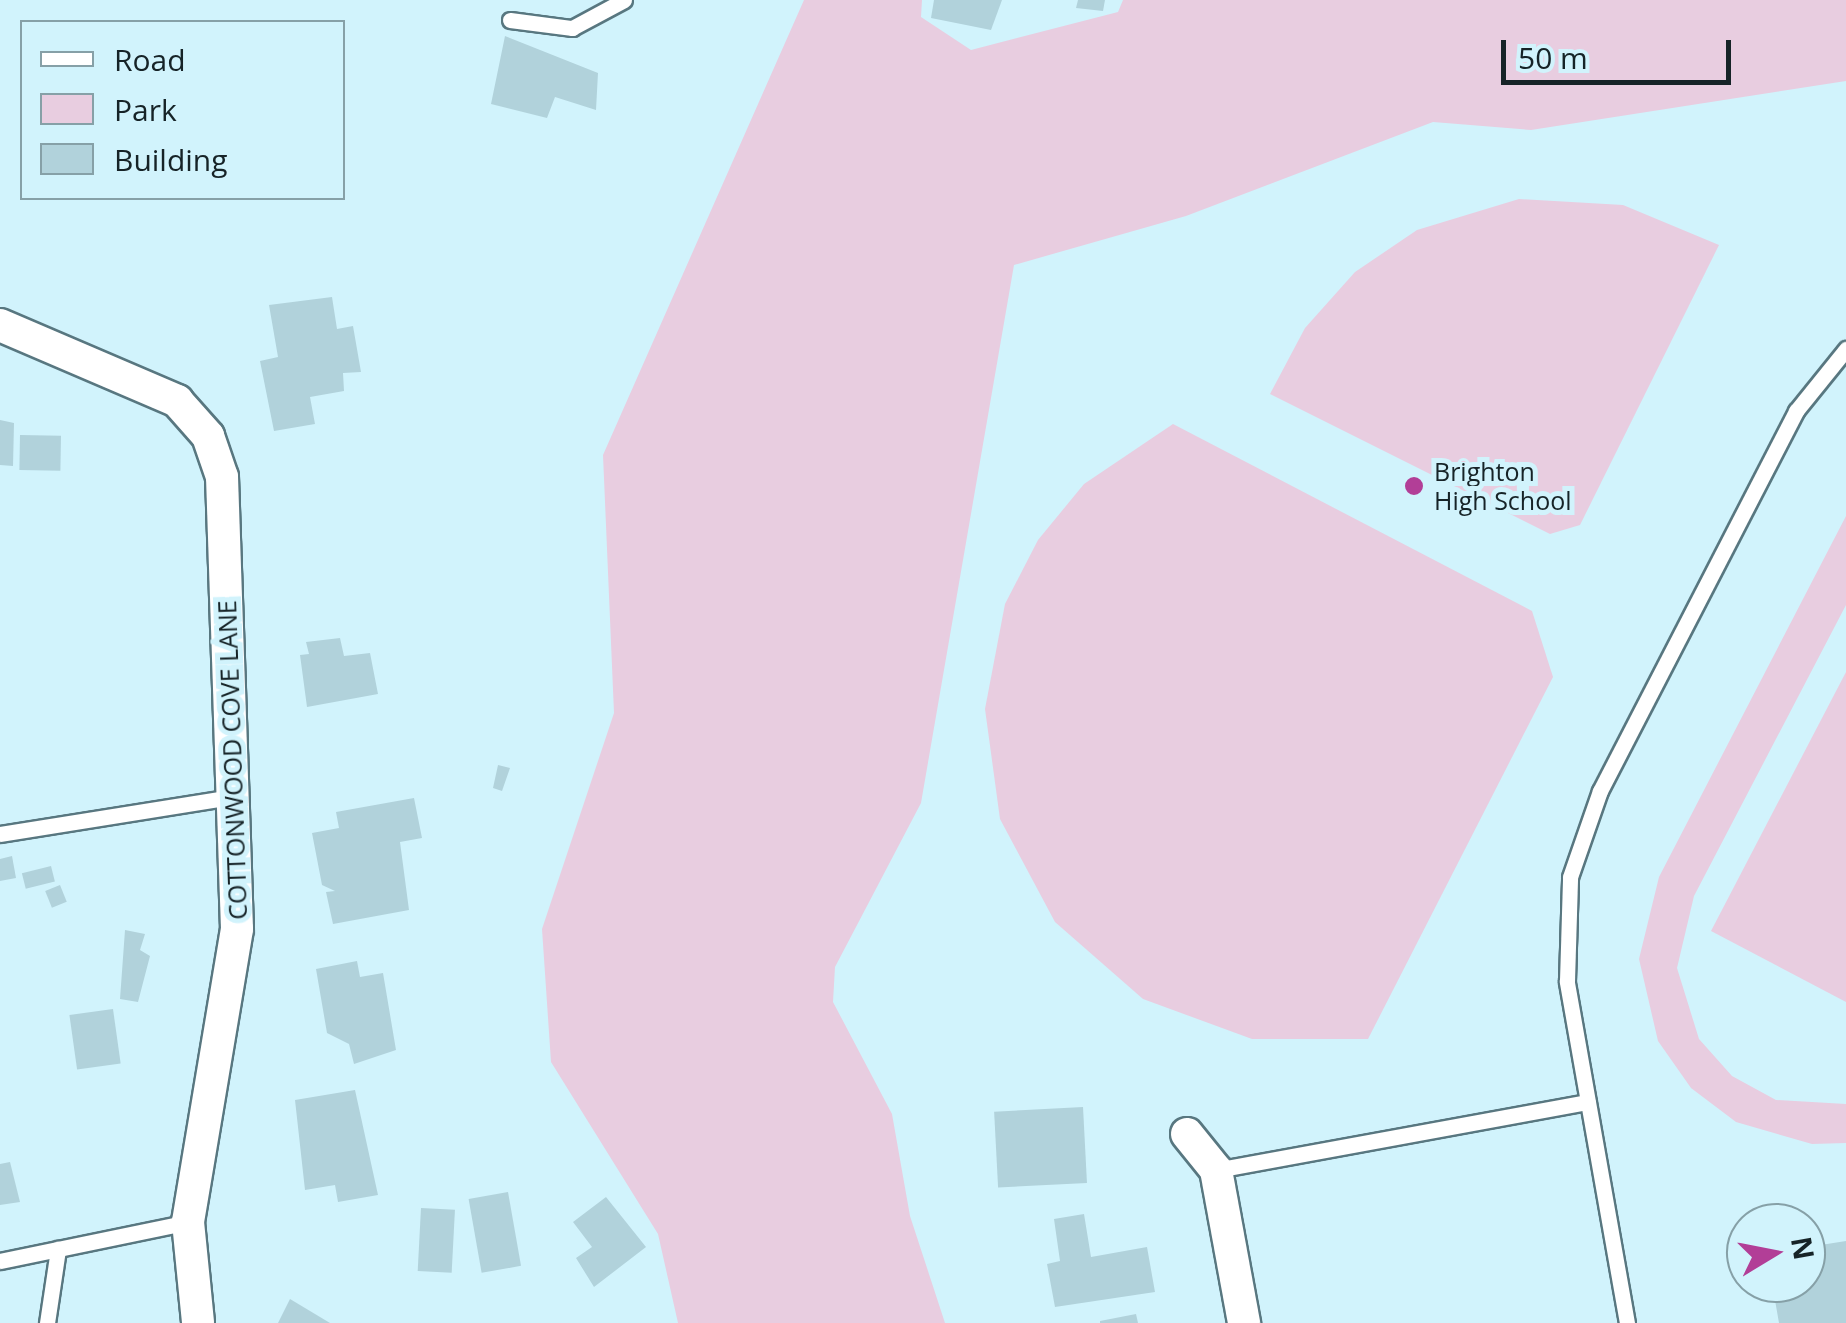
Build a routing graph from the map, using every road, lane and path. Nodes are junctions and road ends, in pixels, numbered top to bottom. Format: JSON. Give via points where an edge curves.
{"nodes":[{"id":1,"x":624,"y":0,"type":"edge"},
{"id":2,"x":510,"y":20,"type":"dead end"},
{"id":3,"x":0,"y":325,"type":"edge"},
{"id":4,"x":1846,"y":349,"type":"edge"},
{"id":5,"x":231,"y":798,"type":"junction"},
{"id":6,"x":0,"y":834,"type":"edge"},
{"id":7,"x":1588,"y":1102,"type":"junction"},
{"id":8,"x":1187,"y":1134,"type":"dead end"},
{"id":9,"x":1216,"y":1170,"type":"junction"},
{"id":10,"x":188,"y":1222,"type":"junction"},
{"id":11,"x":58,"y":1249,"type":"junction"},
{"id":12,"x":0,"y":1261,"type":"edge"},
{"id":13,"x":47,"y":1323,"type":"edge"},
{"id":14,"x":198,"y":1323,"type":"edge"},
{"id":15,"x":1244,"y":1323,"type":"edge"},
{"id":16,"x":1627,"y":1323,"type":"edge"}],
"edges":[{"from":1,"to":2,"type":"lane","via":[[572,28]]},
{"from":3,"to":5,"type":"street","name":"COTTONWOOD COVE LANE","via":[[138,377],[177,401],[208,436],[226,524]]},
{"from":4,"to":7,"type":"lane","via":[[1796,411],[1577,847],[1564,946]]},
{"from":5,"to":6,"type":"lane"},
{"from":5,"to":10,"type":"street","name":"COTTONWOOD COVE LANE","via":[[231,1004]]},
{"from":7,"to":9,"type":"lane"},
{"from":7,"to":16,"type":"lane"},
{"from":8,"to":9,"type":"street"},
{"from":9,"to":15,"type":"street"},
{"from":10,"to":11,"type":"lane"},
{"from":10,"to":14,"type":"street","name":"COTTONWOOD COVE LANE"},
{"from":11,"to":12,"type":"lane"},
{"from":11,"to":13,"type":"lane"}]}
